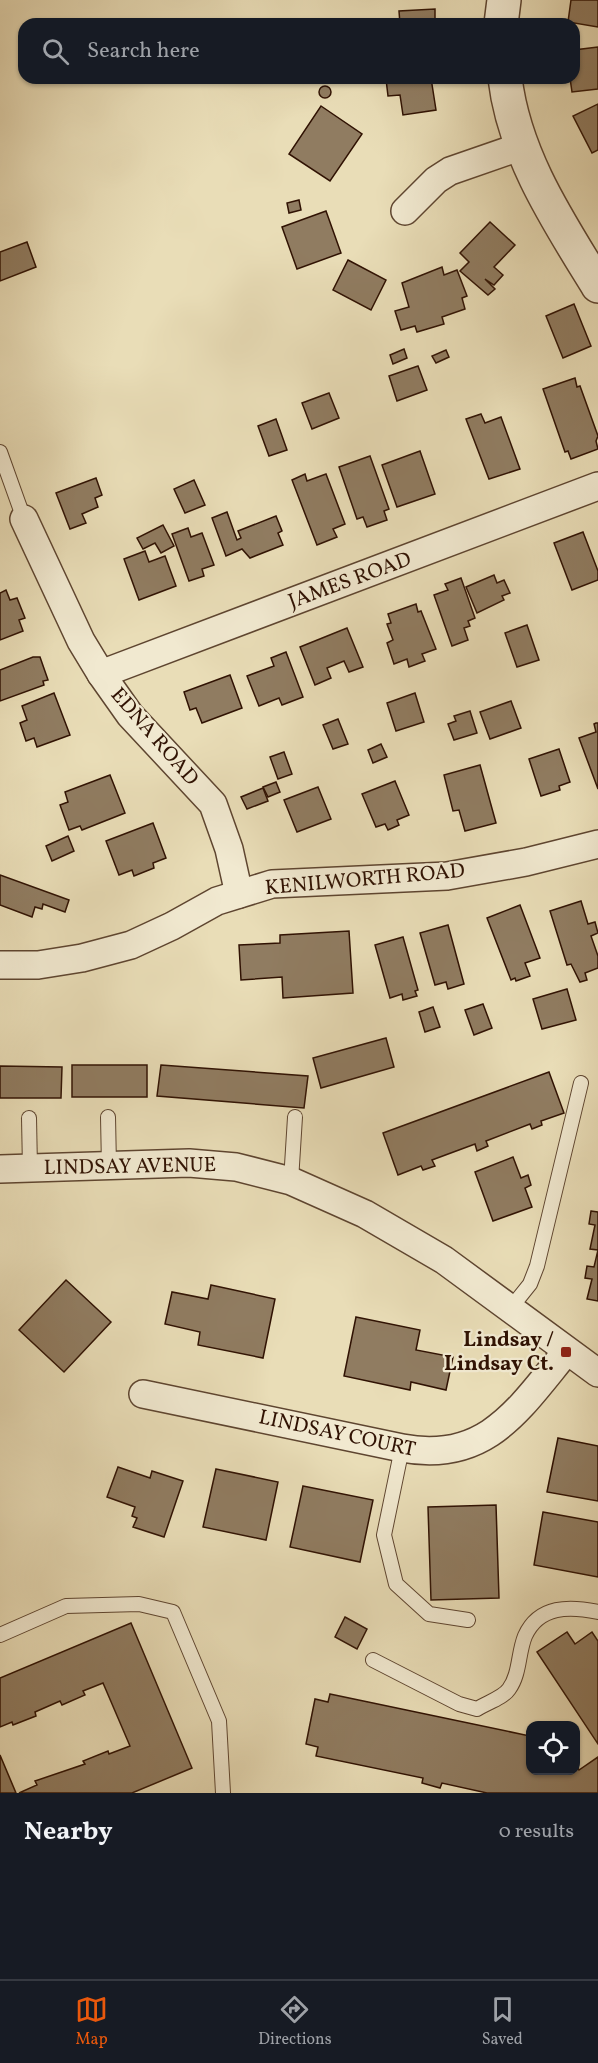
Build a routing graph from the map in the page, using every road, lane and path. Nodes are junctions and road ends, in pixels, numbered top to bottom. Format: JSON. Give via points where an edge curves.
{"nodes":[{"id":1,"x":504,"y":0,"type":"edge"},
{"id":2,"x":502,"y":18,"type":"edge"},
{"id":3,"x":506,"y":84,"type":"edge"},
{"id":4,"x":522,"y":146,"type":"junction"},
{"id":5,"x":405,"y":211,"type":"dead end"},
{"id":6,"x":598,"y":286,"type":"edge"},
{"id":7,"x":0,"y":452,"type":"edge"},
{"id":8,"x":598,"y":486,"type":"edge"},
{"id":9,"x":24,"y":519,"type":"joint"},
{"id":10,"x":101,"y":674,"type":"junction"},
{"id":11,"x":598,"y":843,"type":"edge"},
{"id":12,"x":238,"y":894,"type":"junction"},
{"id":13,"x":0,"y":965,"type":"edge"},
{"id":14,"x":580,"y":1083,"type":"dead end"},
{"id":15,"x":108,"y":1117,"type":"dead end"},
{"id":16,"x":295,"y":1117,"type":"dead end"},
{"id":17,"x":29,"y":1118,"type":"dead end"},
{"id":18,"x":109,"y":1166,"type":"junction"},
{"id":19,"x":30,"y":1168,"type":"junction"},
{"id":20,"x":0,"y":1169,"type":"edge"},
{"id":21,"x":291,"y":1181,"type":"junction"},
{"id":22,"x":510,"y":1309,"type":"junction"},
{"id":23,"x":566,"y":1352,"type":"junction"},
{"id":24,"x":598,"y":1373,"type":"edge"},
{"id":25,"x":143,"y":1394,"type":"dead end"},
{"id":26,"x":402,"y":1448,"type":"junction"},
{"id":27,"x":598,"y":1612,"type":"edge"},
{"id":28,"x":468,"y":1620,"type":"dead end"},
{"id":29,"x":0,"y":1635,"type":"edge"},
{"id":30,"x":373,"y":1660,"type":"dead end"},
{"id":31,"x":223,"y":1793,"type":"edge"}],
"edges":[{"from":1,"to":2,"type":"street"},
{"from":3,"to":4,"type":"street","via":[[508,106]]},
{"from":4,"to":5,"type":"street","via":[[450,171]]},
{"from":4,"to":6,"type":"street","via":[[536,180]]},
{"from":7,"to":9,"type":"lane"},
{"from":8,"to":10,"type":"street","name":"JAMES ROAD"},
{"from":9,"to":10,"type":"street","name":"EDNA ROAD","via":[[81,641]]},
{"from":10,"to":12,"type":"street","name":"EDNA ROAD","via":[[130,715],[213,804],[229,849]]},
{"from":11,"to":12,"type":"street","name":"KENILWORTH ROAD","via":[[526,862],[447,876],[272,884]]},
{"from":12,"to":13,"type":"street","name":"KENILWORTH ROAD","via":[[131,945],[38,965]]},
{"from":14,"to":22,"type":"lane","via":[[537,1266],[530,1284]]},
{"from":15,"to":18,"type":"lane"},
{"from":16,"to":21,"type":"lane"},
{"from":17,"to":19,"type":"lane"},
{"from":18,"to":19,"type":"street","name":"LINDSAY AVENUE"},
{"from":18,"to":21,"type":"street","name":"LINDSAY AVENUE","via":[[189,1163],[236,1167]]},
{"from":19,"to":20,"type":"street","name":"LINDSAY AVENUE"},
{"from":21,"to":22,"type":"street","name":"LINDSAY AVENUE","via":[[365,1214],[444,1260]]},
{"from":22,"to":23,"type":"street","name":"LINDSAY AVENUE"},
{"from":23,"to":24,"type":"street","name":"LINDSAY AVENUE"},
{"from":23,"to":26,"type":"street","name":"LINDSAY COURT","via":[[495,1432],[470,1445],[439,1452]]},
{"from":25,"to":26,"type":"street","name":"LINDSAY COURT"},
{"from":26,"to":28,"type":"lane","via":[[384,1535],[396,1584],[429,1614]]},
{"from":27,"to":30,"type":"lane","via":[[559,1607],[532,1625],[507,1692],[477,1709],[459,1704]]},
{"from":29,"to":31,"type":"lane","via":[[66,1606],[139,1604],[172,1612],[219,1721]]}]}
